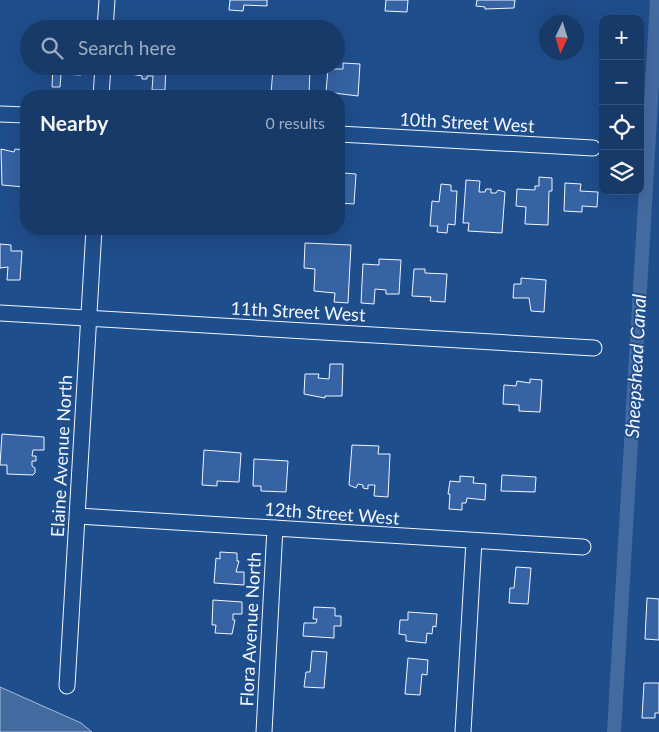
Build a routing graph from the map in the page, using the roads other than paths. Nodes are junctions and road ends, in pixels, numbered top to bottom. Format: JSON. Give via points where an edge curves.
{"nodes":[{"id":1,"x":107,"y":0,"type":"edge"},
{"id":2,"x":106,"y":20,"type":"edge"},
{"id":3,"x":102,"y":75,"type":"edge"},
{"id":4,"x":101,"y":90,"type":"edge"},
{"id":5,"x":0,"y":114,"type":"edge"},
{"id":6,"x":20,"y":115,"type":"edge"},
{"id":7,"x":345,"y":134,"type":"edge"},
{"id":8,"x":593,"y":148,"type":"dead end"},
{"id":9,"x":94,"y":235,"type":"edge"},
{"id":10,"x":0,"y":313,"type":"edge"},
{"id":11,"x":87,"y":318,"type":"junction"},
{"id":12,"x":594,"y":348,"type":"dead end"},
{"id":13,"x":78,"y":516,"type":"junction"},
{"id":14,"x":275,"y":528,"type":"junction"},
{"id":15,"x":474,"y":541,"type":"junction"},
{"id":16,"x":583,"y":547,"type":"dead end"},
{"id":17,"x":67,"y":686,"type":"dead end"},
{"id":18,"x":264,"y":732,"type":"edge"},
{"id":19,"x":463,"y":732,"type":"edge"}],
"edges":[{"from":1,"to":2,"type":"street"},
{"from":3,"to":4,"type":"street"},
{"from":5,"to":6,"type":"street"},
{"from":7,"to":8,"type":"street","name":"10th Street West"},
{"from":9,"to":11,"type":"street","name":"Elaine Avenue North"},
{"from":10,"to":11,"type":"street","name":"11th Street West"},
{"from":11,"to":12,"type":"street","name":"11th Street West"},
{"from":11,"to":13,"type":"street","name":"Elaine Avenue North"},
{"from":13,"to":14,"type":"street","name":"12th Street West"},
{"from":13,"to":17,"type":"street","name":"Elaine Avenue North"},
{"from":14,"to":15,"type":"street","name":"12th Street West"},
{"from":14,"to":18,"type":"street","name":"Flora Avenue North"},
{"from":15,"to":16,"type":"street","name":"12th Street West"},
{"from":15,"to":19,"type":"street"}]}
